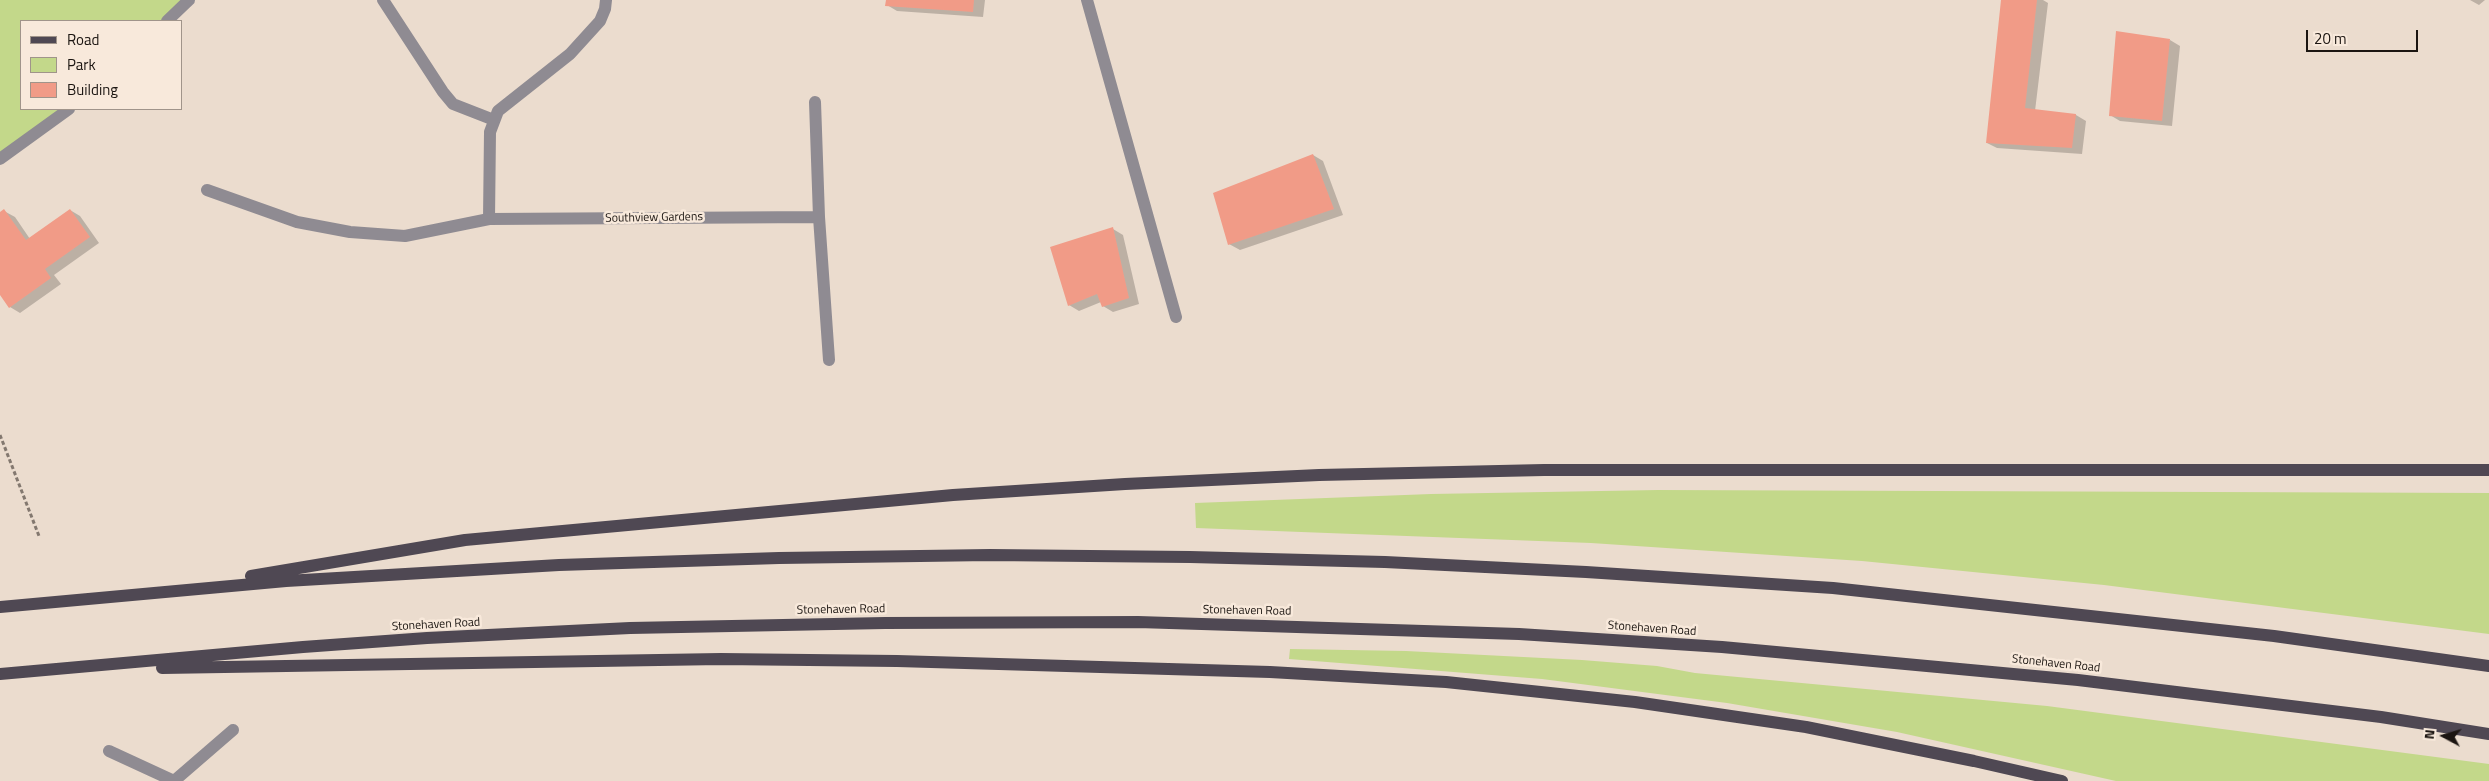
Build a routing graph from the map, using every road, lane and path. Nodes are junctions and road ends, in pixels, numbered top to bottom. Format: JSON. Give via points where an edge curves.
{"nodes":[{"id":1,"x":189,"y":0,"type":"edge"},
{"id":2,"x":384,"y":0,"type":"edge"},
{"id":3,"x":606,"y":0,"type":"edge"},
{"id":4,"x":1087,"y":0,"type":"edge"},
{"id":5,"x":168,"y":20,"type":"edge"},
{"id":6,"x":815,"y":102,"type":"dead end"},
{"id":7,"x":68,"y":110,"type":"edge"},
{"id":8,"x":494,"y":120,"type":"junction"},
{"id":9,"x":0,"y":159,"type":"edge"},
{"id":10,"x":207,"y":190,"type":"dead end"},
{"id":11,"x":819,"y":217,"type":"junction"},
{"id":12,"x":489,"y":219,"type":"junction"},
{"id":13,"x":1176,"y":317,"type":"dead end"},
{"id":14,"x":829,"y":360,"type":"dead end"},
{"id":15,"x":0,"y":435,"type":"edge"},
{"id":16,"x":2489,"y":470,"type":"edge"},
{"id":17,"x":38,"y":536,"type":"dead end"},
{"id":18,"x":170,"y":590,"type":"junction"},
{"id":19,"x":0,"y":607,"type":"edge"},
{"id":20,"x":2489,"y":666,"type":"edge"},
{"id":21,"x":74,"y":669,"type":"junction"},
{"id":22,"x":0,"y":674,"type":"edge"},
{"id":23,"x":234,"y":730,"type":"dead end"},
{"id":24,"x":2489,"y":734,"type":"edge"},
{"id":25,"x":109,"y":751,"type":"dead end"},
{"id":26,"x":174,"y":781,"type":"edge"},
{"id":27,"x":2062,"y":781,"type":"edge"}],
"edges":[{"from":1,"to":5,"type":"street"},
{"from":2,"to":8,"type":"street","via":[[442,92],[453,104]]},
{"from":3,"to":8,"type":"street","via":[[600,21],[570,54],[506,103]]},
{"from":4,"to":13,"type":"street"},
{"from":6,"to":11,"type":"street"},
{"from":7,"to":9,"type":"street"},
{"from":8,"to":12,"type":"street","via":[[490,132]]},
{"from":10,"to":12,"type":"street","name":"Southview Gardens","via":[[297,222],[350,232],[405,236]]},
{"from":11,"to":12,"type":"street","name":"Southview Gardens"},
{"from":11,"to":14,"type":"street"},
{"from":15,"to":17,"type":"path"},
{"from":16,"to":18,"type":"main road","via":[[1544,470],[1126,484],[944,496],[465,540]]},
{"from":18,"to":19,"type":"main road"},
{"from":18,"to":20,"type":"main road","via":[[550,566],[779,558],[990,555],[1385,562],[1833,588],[2274,636]]},
{"from":21,"to":22,"type":"main road","name":"Stonehaven Road"},
{"from":21,"to":24,"type":"main road","name":"Stonehaven Road","via":[[303,647],[630,628],[1070,622],[1364,628],[1722,647],[1926,665],[2229,698]]},
{"from":21,"to":27,"type":"main road","via":[[721,659],[1069,664],[1280,672],[1446,682],[1635,702],[1806,727]]},
{"from":23,"to":26,"type":"street"},
{"from":25,"to":26,"type":"street"}]}
